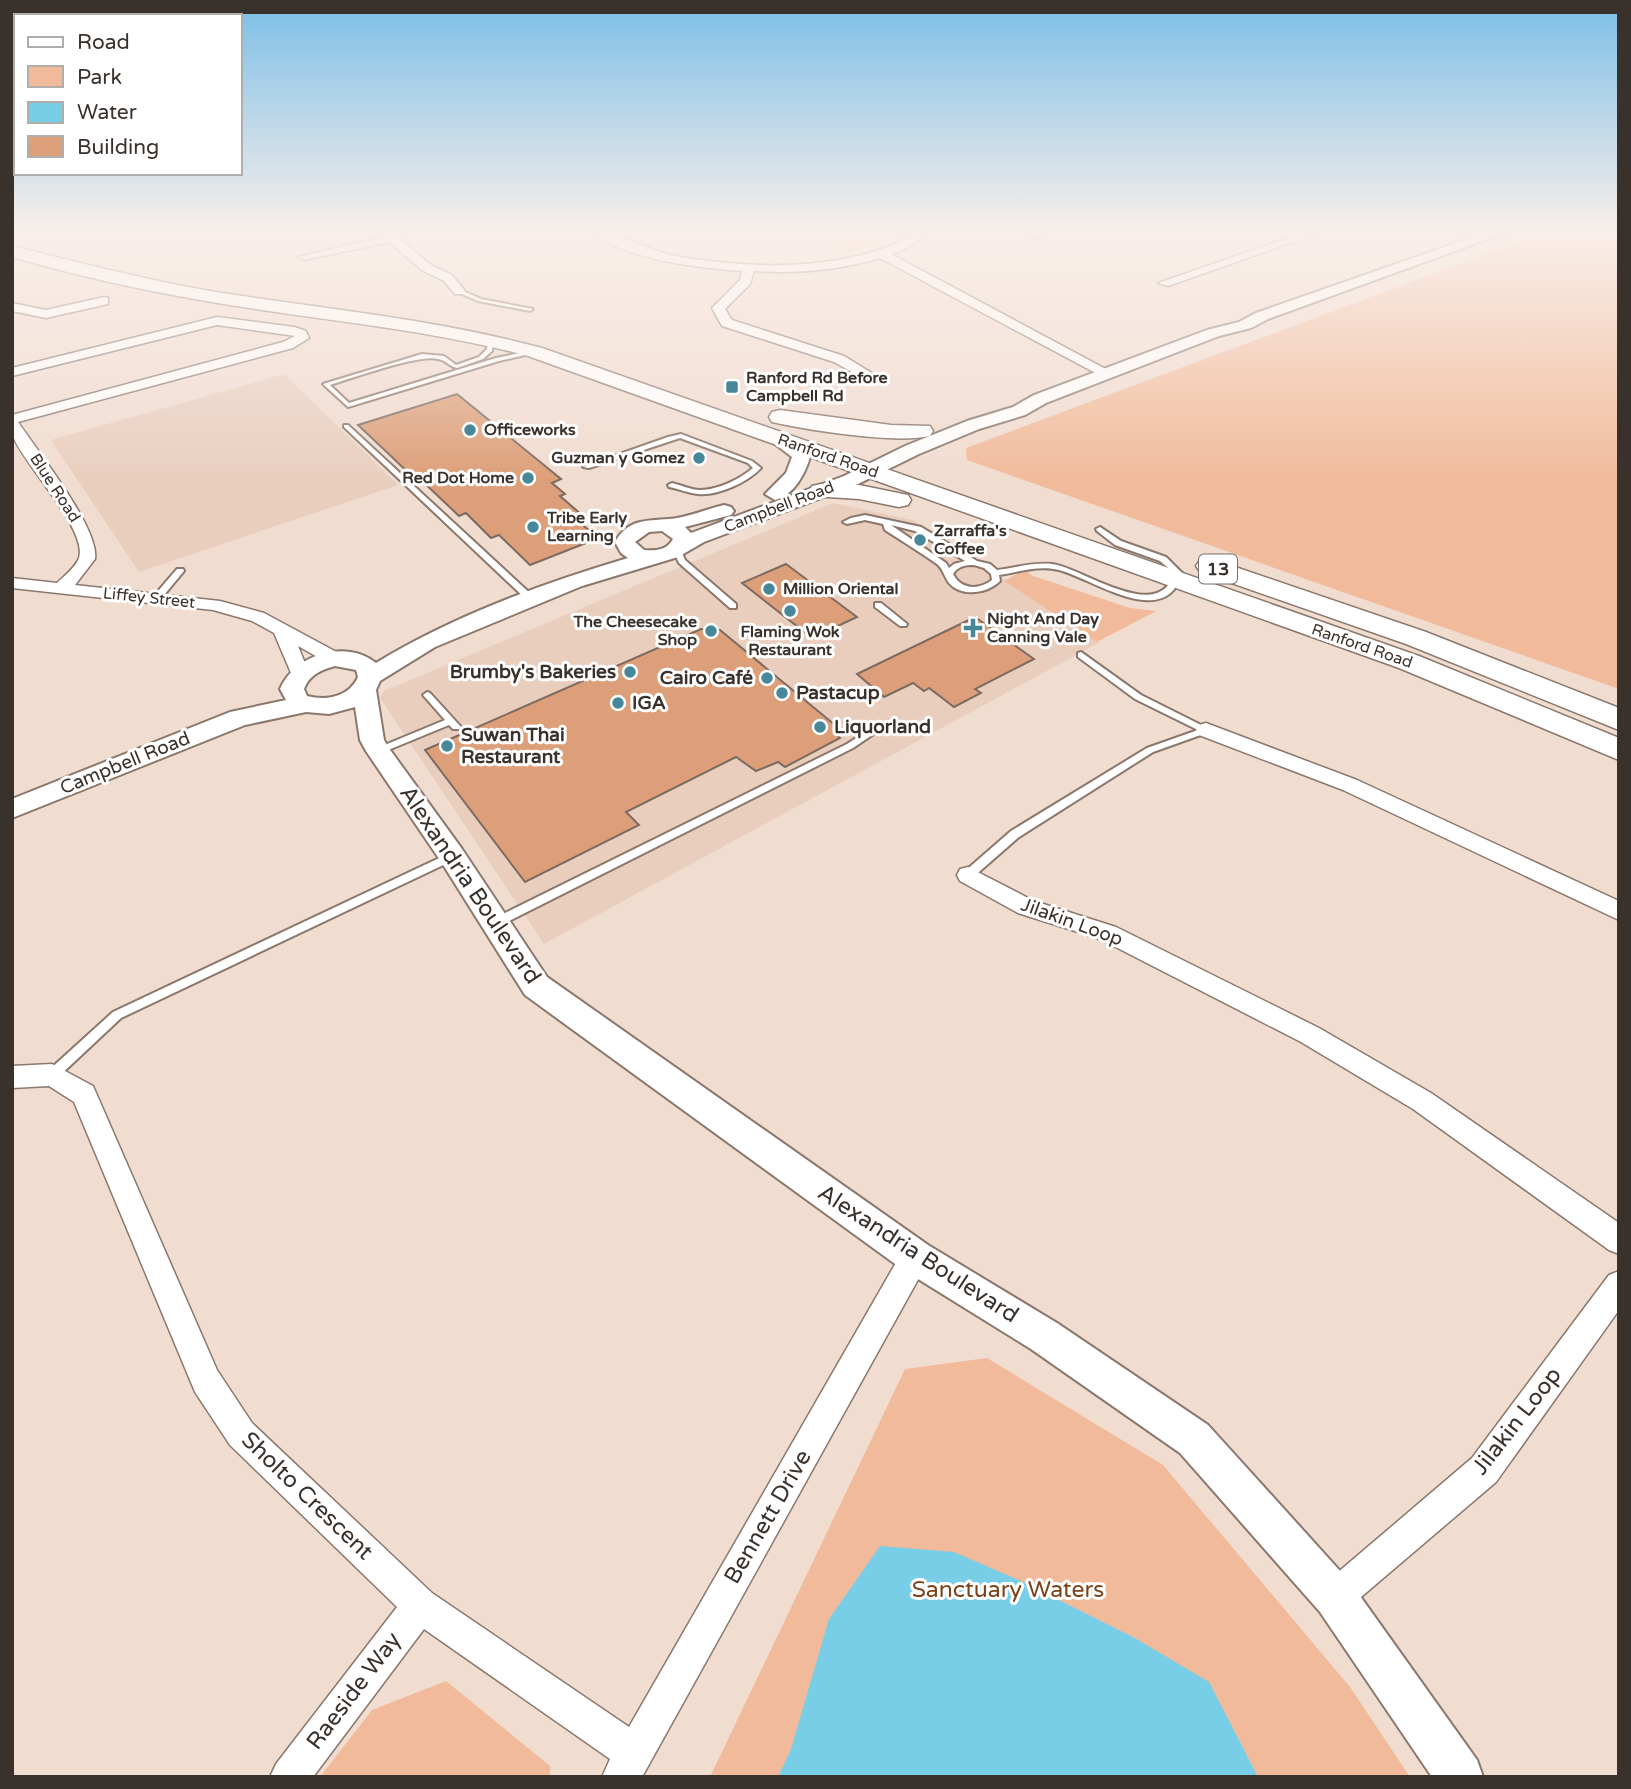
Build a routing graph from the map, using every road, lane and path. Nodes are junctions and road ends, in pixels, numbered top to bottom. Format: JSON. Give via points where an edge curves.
{"nodes":[{"id":1,"x":327,"y":314,"type":"edge"},
{"id":2,"x":446,"y":314,"type":"edge"},
{"id":3,"x":722,"y":314,"type":"edge"},
{"id":4,"x":996,"y":314,"type":"edge"},
{"id":5,"x":1266,"y":314,"type":"edge"},
{"id":6,"x":519,"y":328,"type":"dead end"},
{"id":7,"x":490,"y":340,"type":"junction"},
{"id":8,"x":535,"y":352,"type":"junction"},
{"id":9,"x":12,"y":372,"type":"edge"},
{"id":10,"x":868,"y":374,"type":"dead end"},
{"id":11,"x":1108,"y":374,"type":"junction"},
{"id":12,"x":1036,"y":401,"type":"junction"},
{"id":13,"x":741,"y":403,"type":"dead end"},
{"id":14,"x":12,"y":422,"type":"edge"},
{"id":15,"x":346,"y":426,"type":"dead end"},
{"id":16,"x":778,"y":428,"type":"junction"},
{"id":17,"x":922,"y":431,"type":"junction"},
{"id":18,"x":872,"y":462,"type":"junction"},
{"id":19,"x":587,"y":467,"type":"dead end"},
{"id":20,"x":672,"y":485,"type":"dead end"},
{"id":21,"x":821,"y":491,"type":"junction"},
{"id":22,"x":775,"y":494,"type":"junction"},
{"id":23,"x":1012,"y":521,"type":"junction"},
{"id":24,"x":847,"y":522,"type":"dead end"},
{"id":25,"x":887,"y":523,"type":"junction"},
{"id":26,"x":667,"y":526,"type":"junction"},
{"id":27,"x":1100,"y":528,"type":"junction"},
{"id":28,"x":625,"y":542,"type":"junction"},
{"id":29,"x":671,"y":555,"type":"junction"},
{"id":30,"x":974,"y":563,"type":"junction"},
{"id":31,"x":180,"y":570,"type":"dead end"},
{"id":32,"x":996,"y":573,"type":"junction"},
{"id":33,"x":949,"y":574,"type":"junction"},
{"id":34,"x":712,"y":575,"type":"dead end"},
{"id":35,"x":702,"y":579,"type":"junction"},
{"id":36,"x":1177,"y":580,"type":"junction"},
{"id":37,"x":574,"y":581,"type":"junction"},
{"id":38,"x":12,"y":583,"type":"edge"},
{"id":39,"x":62,"y":588,"type":"junction"},
{"id":40,"x":963,"y":588,"type":"junction"},
{"id":41,"x":955,"y":598,"type":"dead end"},
{"id":42,"x":156,"y":599,"type":"junction"},
{"id":43,"x":531,"y":599,"type":"junction"},
{"id":44,"x":878,"y":605,"type":"dead end"},
{"id":45,"x":733,"y":606,"type":"dead end"},
{"id":46,"x":903,"y":624,"type":"dead end"},
{"id":47,"x":282,"y":629,"type":"junction"},
{"id":48,"x":427,"y":642,"type":"junction"},
{"id":49,"x":1081,"y":655,"type":"dead end"},
{"id":50,"x":341,"y":659,"type":"junction"},
{"id":51,"x":297,"y":677,"type":"junction"},
{"id":52,"x":367,"y":684,"type":"junction"},
{"id":53,"x":427,"y":695,"type":"dead end"},
{"id":54,"x":315,"y":706,"type":"junction"},
{"id":55,"x":239,"y":718,"type":"junction"},
{"id":56,"x":1619,"y":720,"type":"edge"},
{"id":57,"x":1206,"y":730,"type":"junction"},
{"id":58,"x":872,"y":731,"type":"dead end"},
{"id":59,"x":375,"y":746,"type":"junction"},
{"id":60,"x":1619,"y":750,"type":"edge"},
{"id":61,"x":12,"y":808,"type":"edge"},
{"id":62,"x":452,"y":856,"type":"junction"},
{"id":63,"x":968,"y":875,"type":"joint"},
{"id":64,"x":1619,"y":911,"type":"edge"},
{"id":65,"x":495,"y":923,"type":"junction"},
{"id":66,"x":52,"y":1075,"type":"junction"},
{"id":67,"x":12,"y":1077,"type":"edge"},
{"id":68,"x":1619,"y":1240,"type":"edge"},
{"id":69,"x":915,"y":1257,"type":"junction"},
{"id":70,"x":1619,"y":1285,"type":"edge"},
{"id":71,"x":1335,"y":1597,"type":"junction"},
{"id":72,"x":420,"y":1605,"type":"junction"},
{"id":73,"x":628,"y":1765,"type":"edge"},
{"id":74,"x":289,"y":1777,"type":"edge"},
{"id":75,"x":1460,"y":1777,"type":"edge"}],
"edges":[{"from":1,"to":7,"type":"main road","name":"Ranford Road","number":"13"},
{"from":2,"to":6,"type":"main road","name":"Ranford Road","number":"13"},
{"from":3,"to":10,"type":"street","via":[[727,323],[839,359]]},
{"from":4,"to":11,"type":"street"},
{"from":5,"to":11,"type":"street","name":"Campbell Road"},
{"from":7,"to":8,"type":"main road","name":"Ranford Road","number":"13"},
{"from":7,"to":8,"type":"lane","via":[[490,350],[481,358],[454,367],[442,358],[422,356],[326,384],[348,405]]},
{"from":8,"to":16,"type":"main road","name":"Ranford Road","number":"13"},
{"from":9,"to":14,"type":"street","via":[[217,321],[294,331],[302,338]]},
{"from":11,"to":12,"type":"street","name":"Campbell Road"},
{"from":12,"to":17,"type":"street","name":"Campbell Road","via":[[1005,405]]},
{"from":12,"to":18,"type":"street","name":"Campbell Road"},
{"from":13,"to":16,"type":"main road","name":"Ranford Road","number":"13"},
{"from":14,"to":39,"type":"street","name":"Blue Road","via":[[79,525],[88,549],[88,558]]},
{"from":15,"to":43,"type":"lane"},
{"from":16,"to":17,"type":"main road"},
{"from":16,"to":18,"type":"main road","name":"Ranford Road","number":"13"},
{"from":16,"to":22,"type":"street","name":"Campbell Road","via":[[801,457],[795,475]]},
{"from":17,"to":18,"type":"street","name":"Campbell Road"},
{"from":18,"to":21,"type":"street","name":"Campbell Road"},
{"from":18,"to":22,"type":"street","name":"Campbell Road"},
{"from":18,"to":23,"type":"main road","name":"Ranford Road","number":"13"},
{"from":18,"to":27,"type":"main road","name":"Ranford Road","number":"13"},
{"from":19,"to":20,"type":"lane","via":[[681,436],[757,468],[751,475],[708,492]]},
{"from":21,"to":23,"type":"main road","via":[[859,492]]},
{"from":21,"to":29,"type":"street","name":"Campbell Road","via":[[697,538]]},
{"from":22,"to":26,"type":"street","name":"Campbell Road"},
{"from":23,"to":36,"type":"main road","name":"Ranford Road","number":"13"},
{"from":24,"to":25,"type":"lane","via":[[875,517]]},
{"from":25,"to":30,"type":"lane","via":[[921,530]]},
{"from":25,"to":33,"type":"lane"},
{"from":26,"to":28,"type":"street","name":"Campbell Road","via":[[639,528]]},
{"from":26,"to":29,"type":"street","via":[[684,538]]},
{"from":27,"to":36,"type":"lane","via":[[1118,543],[1163,559],[1178,573]]},
{"from":27,"to":56,"type":"main road","name":"Ranford Road","number":"13","via":[[1450,649]]},
{"from":28,"to":29,"type":"street","via":[[639,555]]},
{"from":28,"to":37,"type":"street","name":"Campbell Road"},
{"from":29,"to":35,"type":"lane"},
{"from":29,"to":37,"type":"street","name":"Campbell Road"},
{"from":30,"to":32,"type":"lane"},
{"from":30,"to":33,"type":"lane","via":[[960,564]]},
{"from":31,"to":42,"type":"lane"},
{"from":32,"to":36,"type":"lane","via":[[1039,565],[1062,568],[1132,598],[1154,598]]},
{"from":32,"to":40,"type":"lane","via":[[996,581],[983,594]]},
{"from":33,"to":40,"type":"lane"},
{"from":34,"to":35,"type":"lane"},
{"from":35,"to":45,"type":"lane"},
{"from":36,"to":60,"type":"main road","name":"Ranford Road","number":"13","via":[[1409,662]]},
{"from":37,"to":43,"type":"street","name":"Campbell Road"},
{"from":38,"to":39,"type":"street","name":"Liffey Street"},
{"from":39,"to":42,"type":"street","name":"Liffey Street"},
{"from":40,"to":41,"type":"lane"},
{"from":42,"to":47,"type":"street","name":"Liffey Street","via":[[214,605]]},
{"from":43,"to":48,"type":"street","name":"Campbell Road"},
{"from":44,"to":46,"type":"lane"},
{"from":47,"to":50,"type":"street","name":"Liffey Street"},
{"from":47,"to":51,"type":"street"},
{"from":48,"to":50,"type":"street","name":"Campbell Road"},
{"from":48,"to":52,"type":"street","name":"Campbell Road"},
{"from":49,"to":57,"type":"lane","via":[[1138,697]]},
{"from":50,"to":51,"type":"street","name":"Campbell Road","via":[[322,662]]},
{"from":50,"to":52,"type":"street","via":[[366,666]]},
{"from":51,"to":54,"type":"street","via":[[293,696]]},
{"from":51,"to":55,"type":"street","name":"Campbell Road"},
{"from":52,"to":54,"type":"street","name":"Campbell Road","via":[[347,701]]},
{"from":52,"to":59,"type":"street","name":"Alexandria Boulevard"},
{"from":53,"to":59,"type":"lane","via":[[453,724]]},
{"from":54,"to":55,"type":"street","name":"Campbell Road"},
{"from":54,"to":59,"type":"street","name":"Alexandria Boulevard"},
{"from":55,"to":61,"type":"street","name":"Campbell Road"},
{"from":57,"to":63,"type":"lane","name":"Jilakin Loop","via":[[1150,750],[1015,834]]},
{"from":57,"to":64,"type":"street","via":[[1350,785]]},
{"from":58,"to":65,"type":"lane"},
{"from":59,"to":62,"type":"street","name":"Alexandria Boulevard"},
{"from":62,"to":65,"type":"street","name":"Alexandria Boulevard"},
{"from":62,"to":66,"type":"lane","via":[[117,1016]]},
{"from":63,"to":68,"type":"street","name":"Jilakin Loop","via":[[1026,907],[1108,933],[1310,1035],[1422,1101]]},
{"from":65,"to":69,"type":"street","name":"Alexandria Boulevard","via":[[536,986]]},
{"from":66,"to":67,"type":"street"},
{"from":66,"to":72,"type":"street","name":"Sholto Crescent","via":[[85,1094],[206,1381],[242,1434]]},
{"from":69,"to":71,"type":"street","name":"Alexandria Boulevard","via":[[1044,1336],[1194,1439]]},
{"from":69,"to":73,"type":"street","name":"Bennett Drive"},
{"from":70,"to":71,"type":"street","name":"Jilakin Loop","via":[[1484,1470]]},
{"from":71,"to":75,"type":"street","name":"Alexandria Boulevard"},
{"from":72,"to":73,"type":"street","name":"Sholto Crescent"},
{"from":72,"to":74,"type":"street","name":"Raeside Way"}]}
